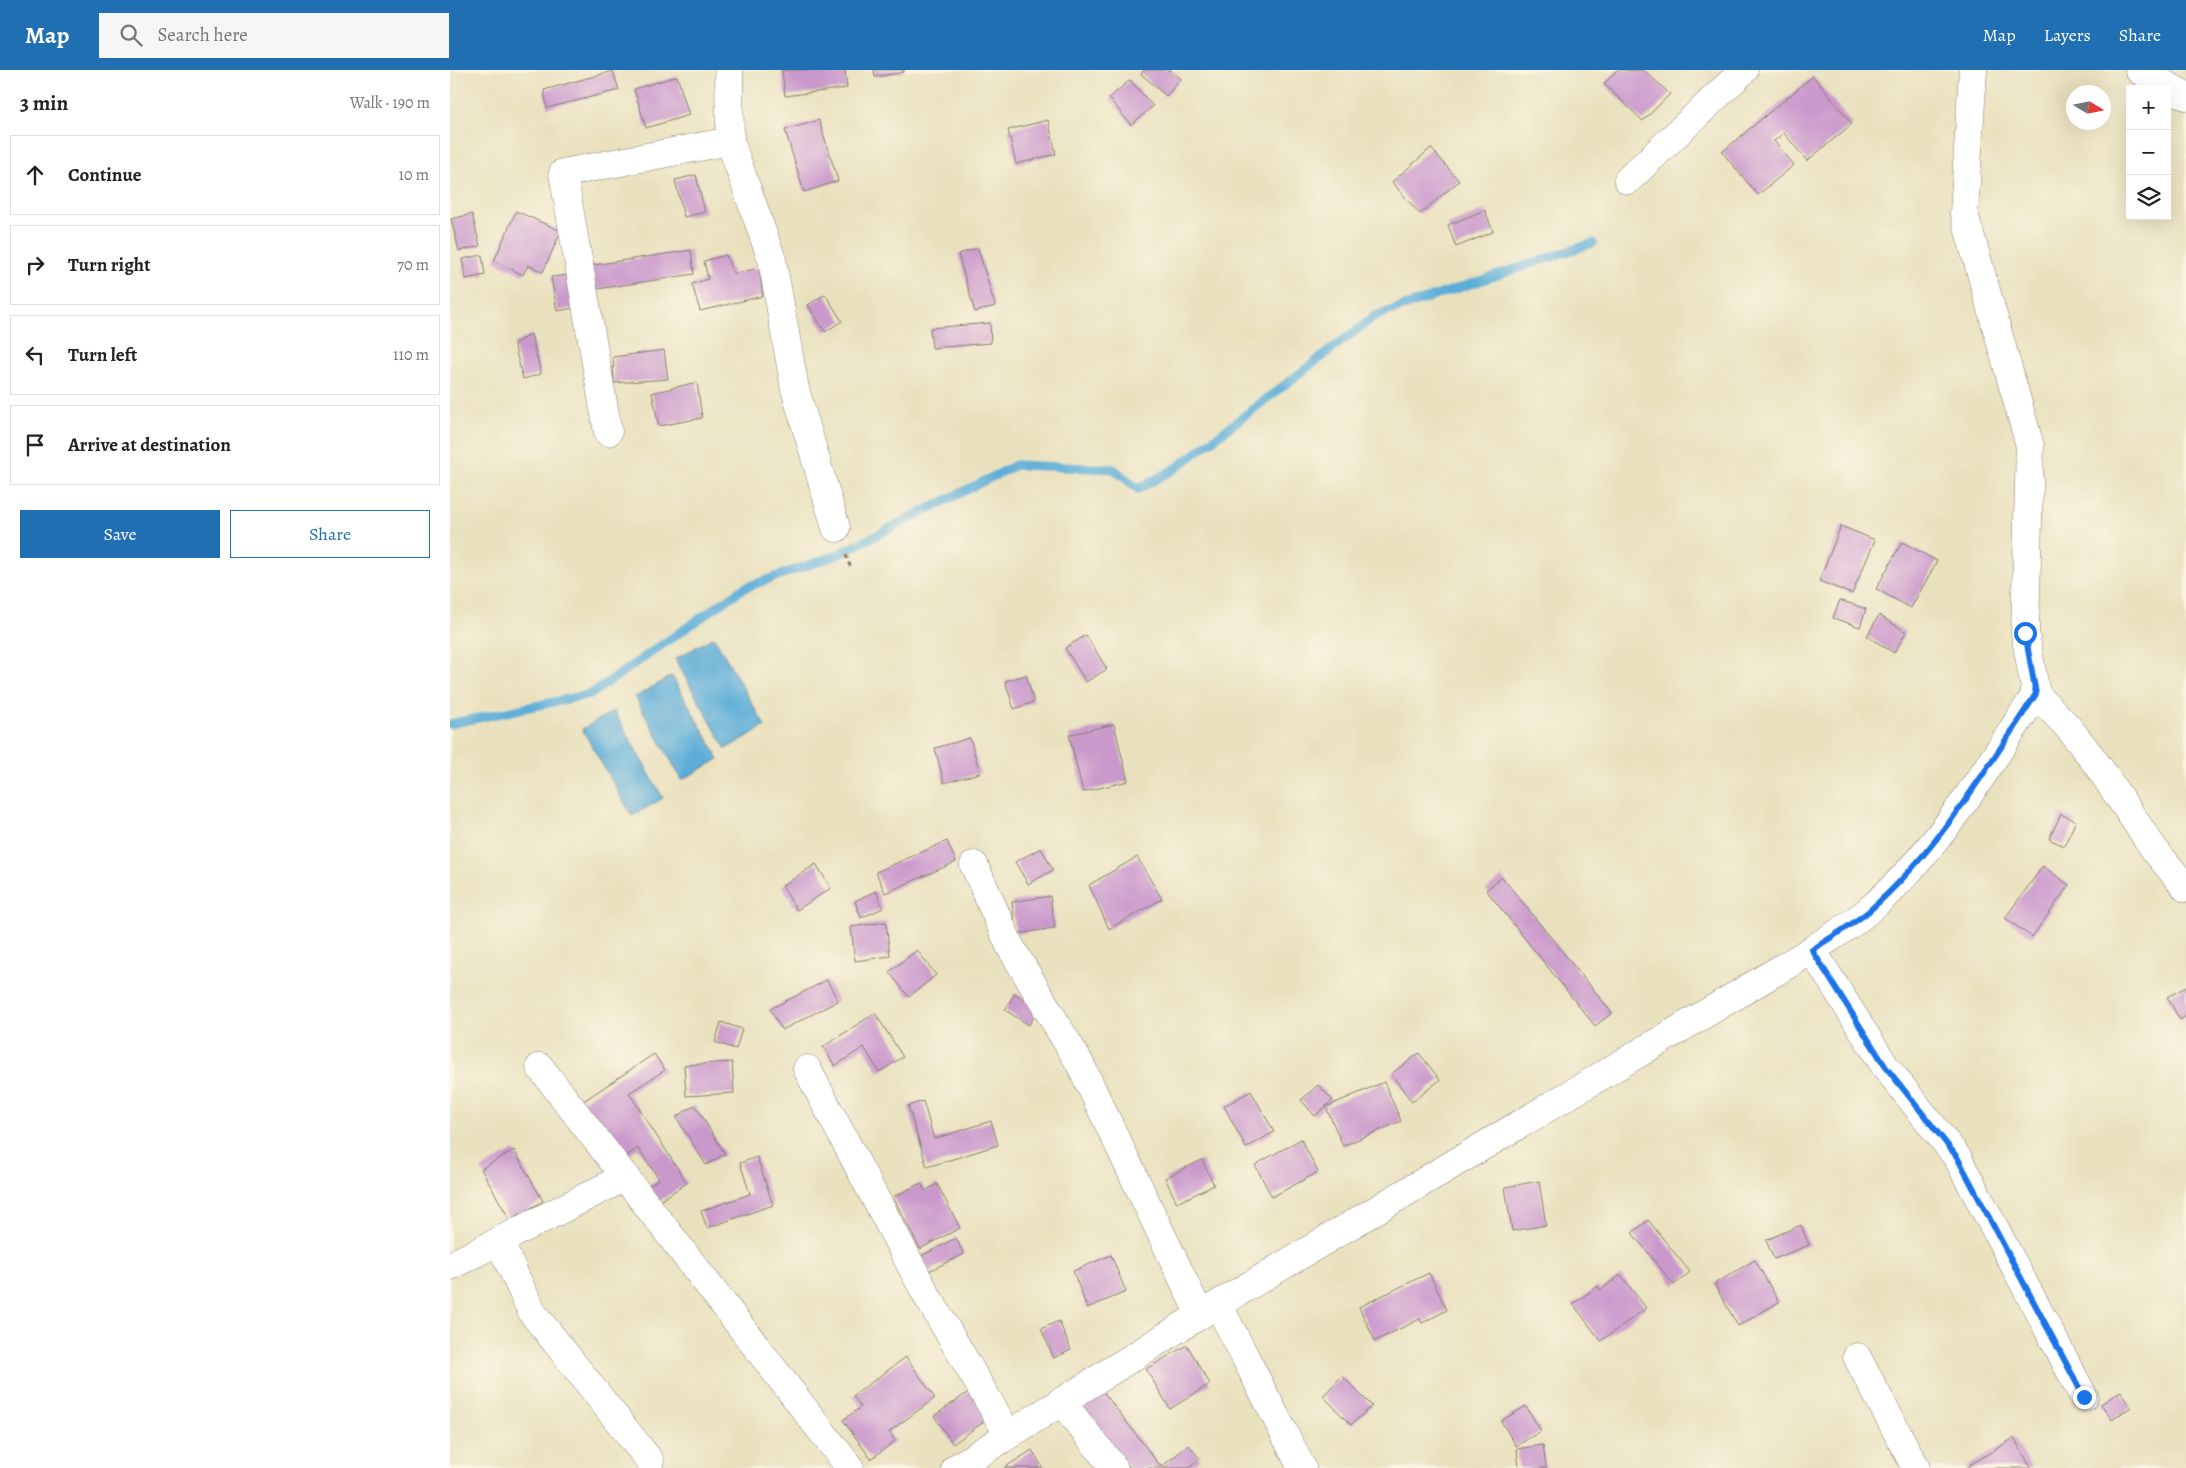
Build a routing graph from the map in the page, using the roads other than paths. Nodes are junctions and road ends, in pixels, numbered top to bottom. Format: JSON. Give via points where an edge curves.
{"nodes":[{"id":1,"x":729,"y":70,"type":"edge"},
{"id":2,"x":1744,"y":70,"type":"edge"},
{"id":3,"x":1973,"y":70,"type":"edge"},
{"id":4,"x":2139,"y":70,"type":"edge"},
{"id":5,"x":2186,"y":96,"type":"edge"},
{"id":6,"x":730,"y":141,"type":"junction"},
{"id":7,"x":1628,"y":180,"type":"dead end"},
{"id":8,"x":608,"y":432,"type":"dead end"},
{"id":9,"x":836,"y":528,"type":"dead end"},
{"id":10,"x":2036,"y":694,"type":"junction"},
{"id":11,"x":974,"y":865,"type":"dead end"},
{"id":12,"x":2186,"y":888,"type":"edge"},
{"id":13,"x":1812,"y":950,"type":"junction"},
{"id":14,"x":540,"y":1068,"type":"dead end"},
{"id":15,"x":807,"y":1069,"type":"dead end"},
{"id":16,"x":625,"y":1177,"type":"junction"},
{"id":17,"x":499,"y":1241,"type":"junction"},
{"id":18,"x":450,"y":1266,"type":"edge"},
{"id":19,"x":1210,"y":1310,"type":"junction"},
{"id":20,"x":1857,"y":1357,"type":"dead end"},
{"id":21,"x":2084,"y":1397,"type":"dead end"},
{"id":22,"x":1061,"y":1401,"type":"junction"},
{"id":23,"x":1008,"y":1434,"type":"junction"},
{"id":24,"x":650,"y":1460,"type":"dead end"},
{"id":25,"x":850,"y":1468,"type":"edge"},
{"id":26,"x":956,"y":1468,"type":"edge"},
{"id":27,"x":1114,"y":1468,"type":"edge"},
{"id":28,"x":1302,"y":1468,"type":"edge"},
{"id":29,"x":1916,"y":1468,"type":"edge"}],
"edges":[{"from":1,"to":6,"type":"street"},
{"from":2,"to":7,"type":"street"},
{"from":3,"to":10,"type":"street","via":[[1964,213],[2030,446],[2025,633]]},
{"from":4,"to":5,"type":"street"},
{"from":6,"to":8,"type":"street","via":[[563,173]]},
{"from":6,"to":9,"type":"street","via":[[772,260],[795,389]]},
{"from":10,"to":12,"type":"street","via":[[2069,728],[2154,849]]},
{"from":10,"to":13,"type":"street","via":[[1961,806],[1904,876],[1868,911]]},
{"from":11,"to":19,"type":"street","via":[[1010,946],[1080,1064]]},
{"from":13,"to":19,"type":"street"},
{"from":13,"to":21,"type":"street","via":[[1885,1066],[1957,1157]]},
{"from":14,"to":16,"type":"street"},
{"from":15,"to":23,"type":"street","via":[[926,1294]]},
{"from":16,"to":17,"type":"street"},
{"from":16,"to":25,"type":"street"},
{"from":17,"to":18,"type":"street"},
{"from":17,"to":24,"type":"street","via":[[532,1312]]},
{"from":19,"to":22,"type":"street"},
{"from":19,"to":28,"type":"street"},
{"from":20,"to":29,"type":"street"},
{"from":22,"to":23,"type":"street"},
{"from":22,"to":27,"type":"street"},
{"from":23,"to":26,"type":"street"}]}
